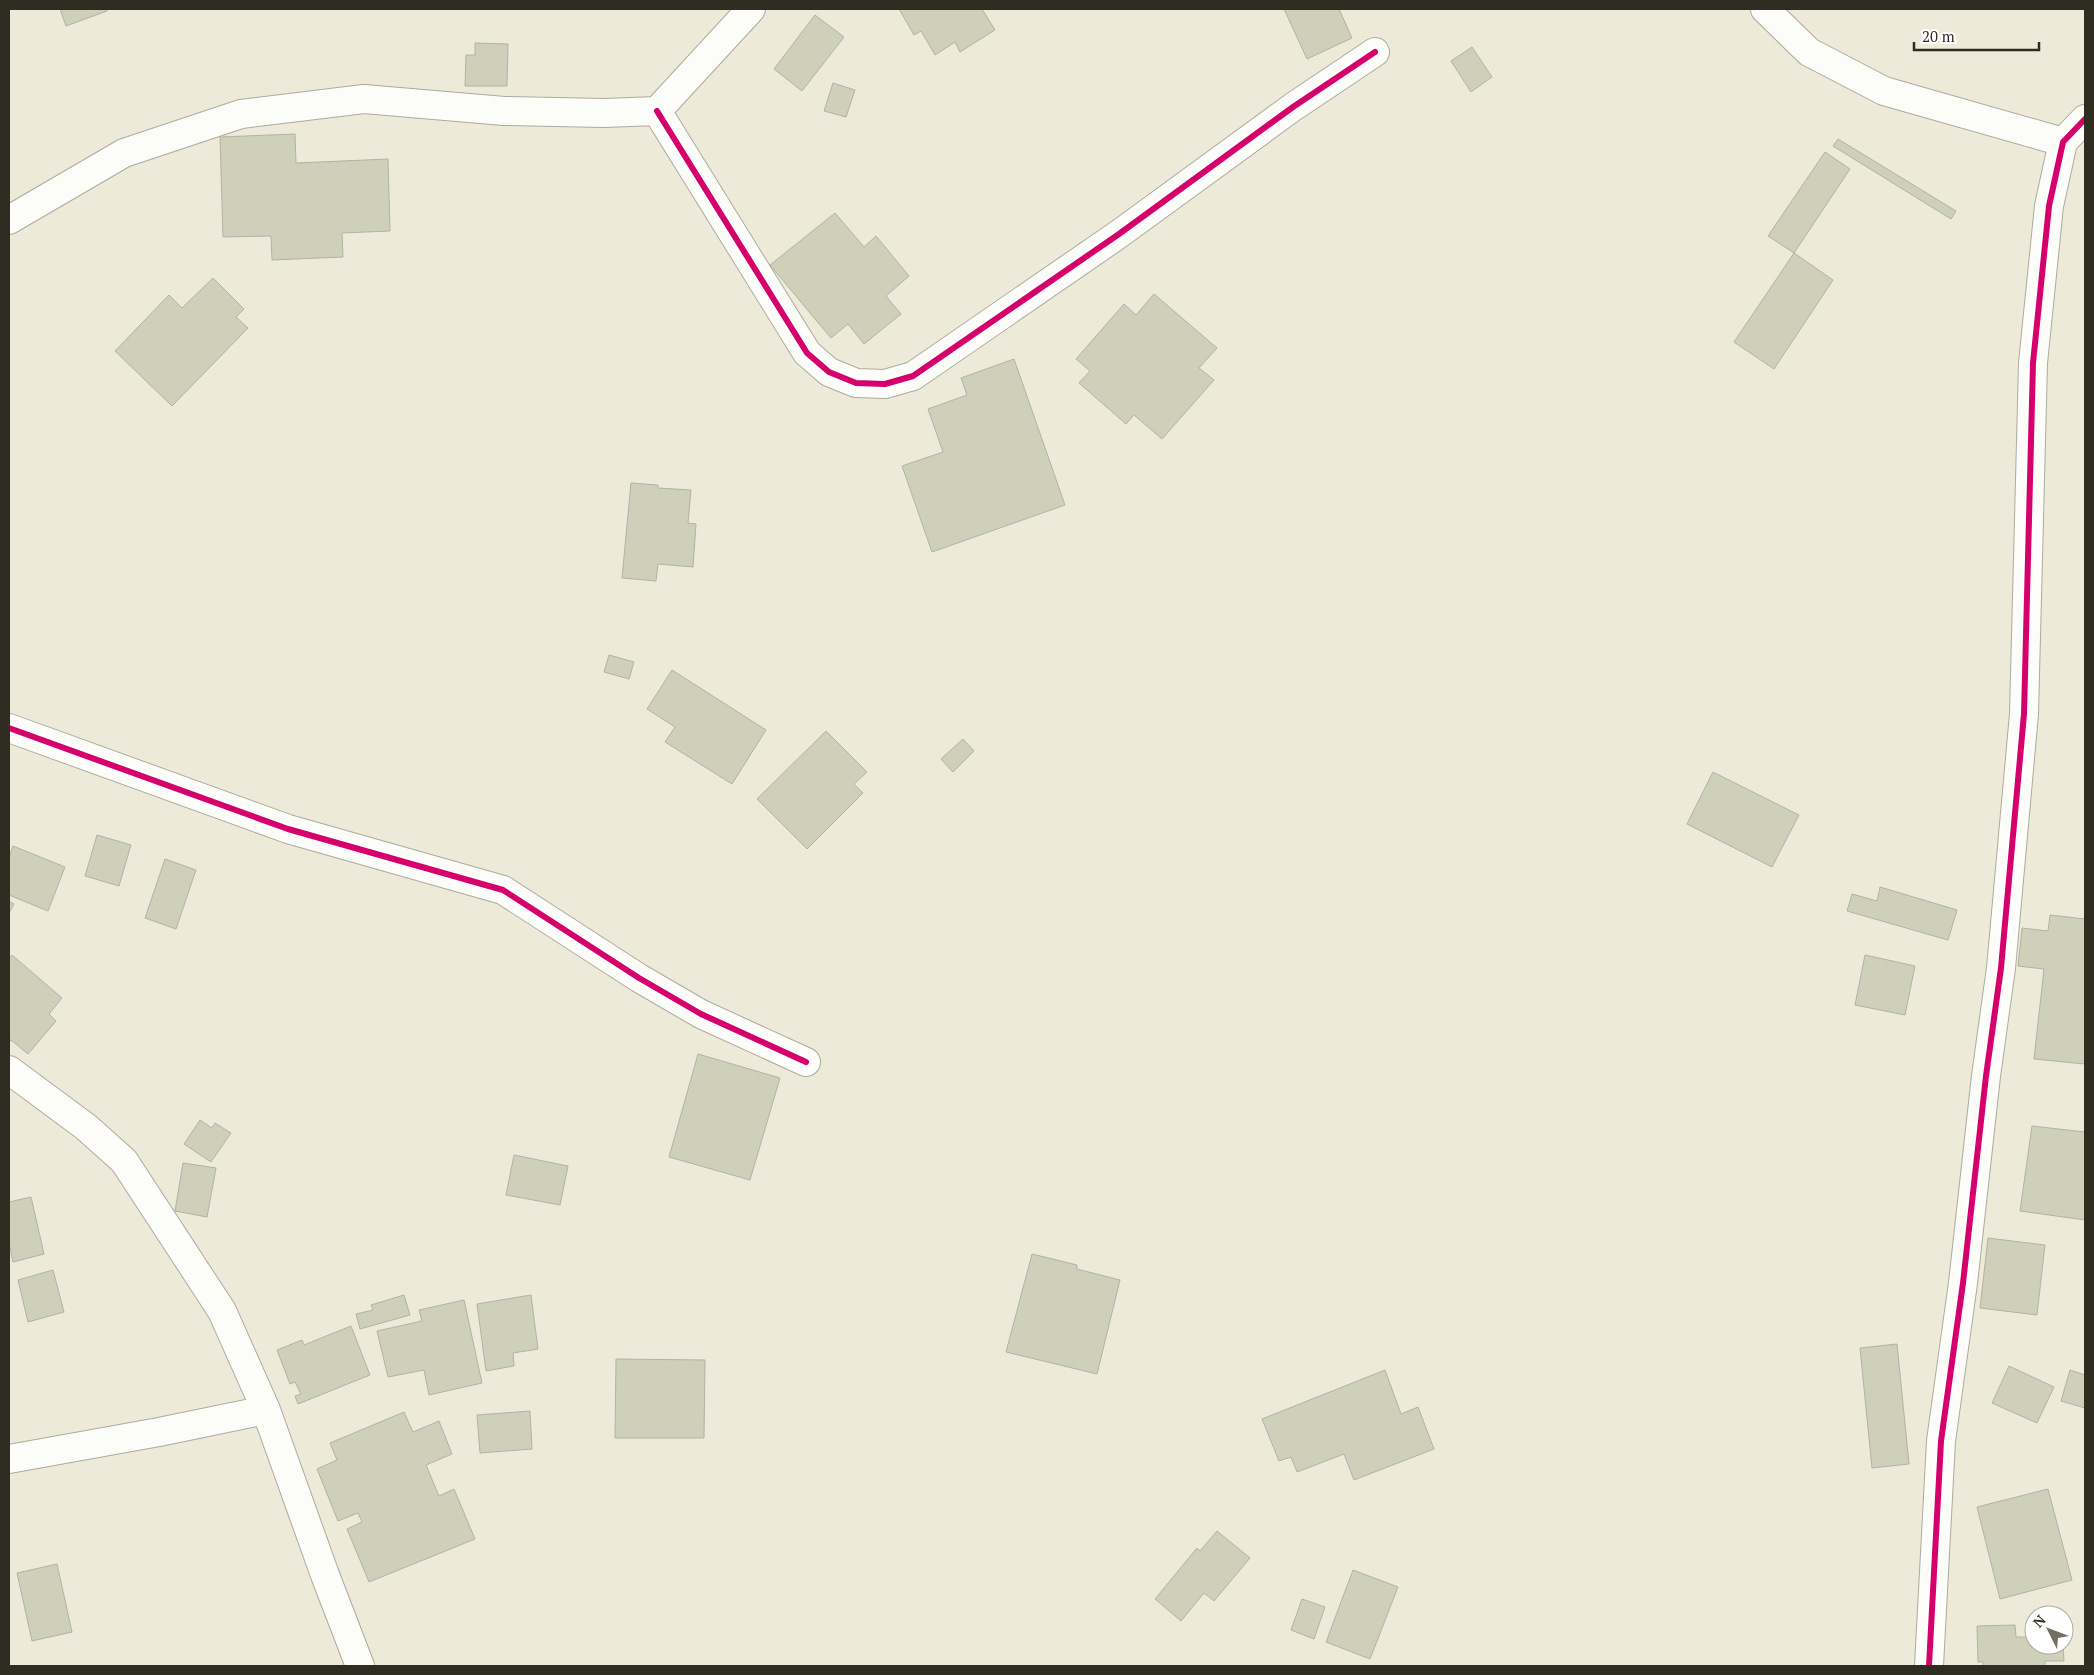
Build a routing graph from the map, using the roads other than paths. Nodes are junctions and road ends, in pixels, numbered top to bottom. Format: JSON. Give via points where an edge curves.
{"nodes":[{"id":1,"x":751,"y":9,"type":"edge"},
{"id":2,"x":1765,"y":9,"type":"edge"},
{"id":3,"x":1375,"y":52,"type":"dead end"},
{"id":4,"x":657,"y":111,"type":"junction"},
{"id":5,"x":2085,"y":119,"type":"edge"},
{"id":6,"x":2064,"y":142,"type":"junction"},
{"id":7,"x":9,"y":220,"type":"edge"},
{"id":8,"x":9,"y":728,"type":"edge"},
{"id":9,"x":806,"y":1062,"type":"dead end"},
{"id":10,"x":9,"y":1070,"type":"edge"},
{"id":11,"x":266,"y":1410,"type":"junction"},
{"id":12,"x":9,"y":1459,"type":"edge"},
{"id":13,"x":360,"y":1666,"type":"edge"},
{"id":14,"x":1929,"y":1666,"type":"edge"}],
"edges":[{"from":1,"to":4,"type":"street"},
{"from":2,"to":6,"type":"street","via":[[1810,52],[1884,90]]},
{"from":3,"to":4,"type":"street","via":[[913,376],[885,384],[856,383],[829,372],[808,353]]},
{"from":4,"to":7,"type":"street","via":[[504,111],[364,99],[241,114],[124,153]]},
{"from":5,"to":6,"type":"street"},
{"from":6,"to":14,"type":"street","via":[[2049,206],[2033,363],[2024,714],[2001,968],[1941,1441]]},
{"from":8,"to":9,"type":"street","via":[[288,828],[503,890],[701,1014]]},
{"from":10,"to":11,"type":"street","via":[[86,1127],[124,1162],[222,1311]]},
{"from":11,"to":12,"type":"street"},
{"from":11,"to":13,"type":"street"}]}
